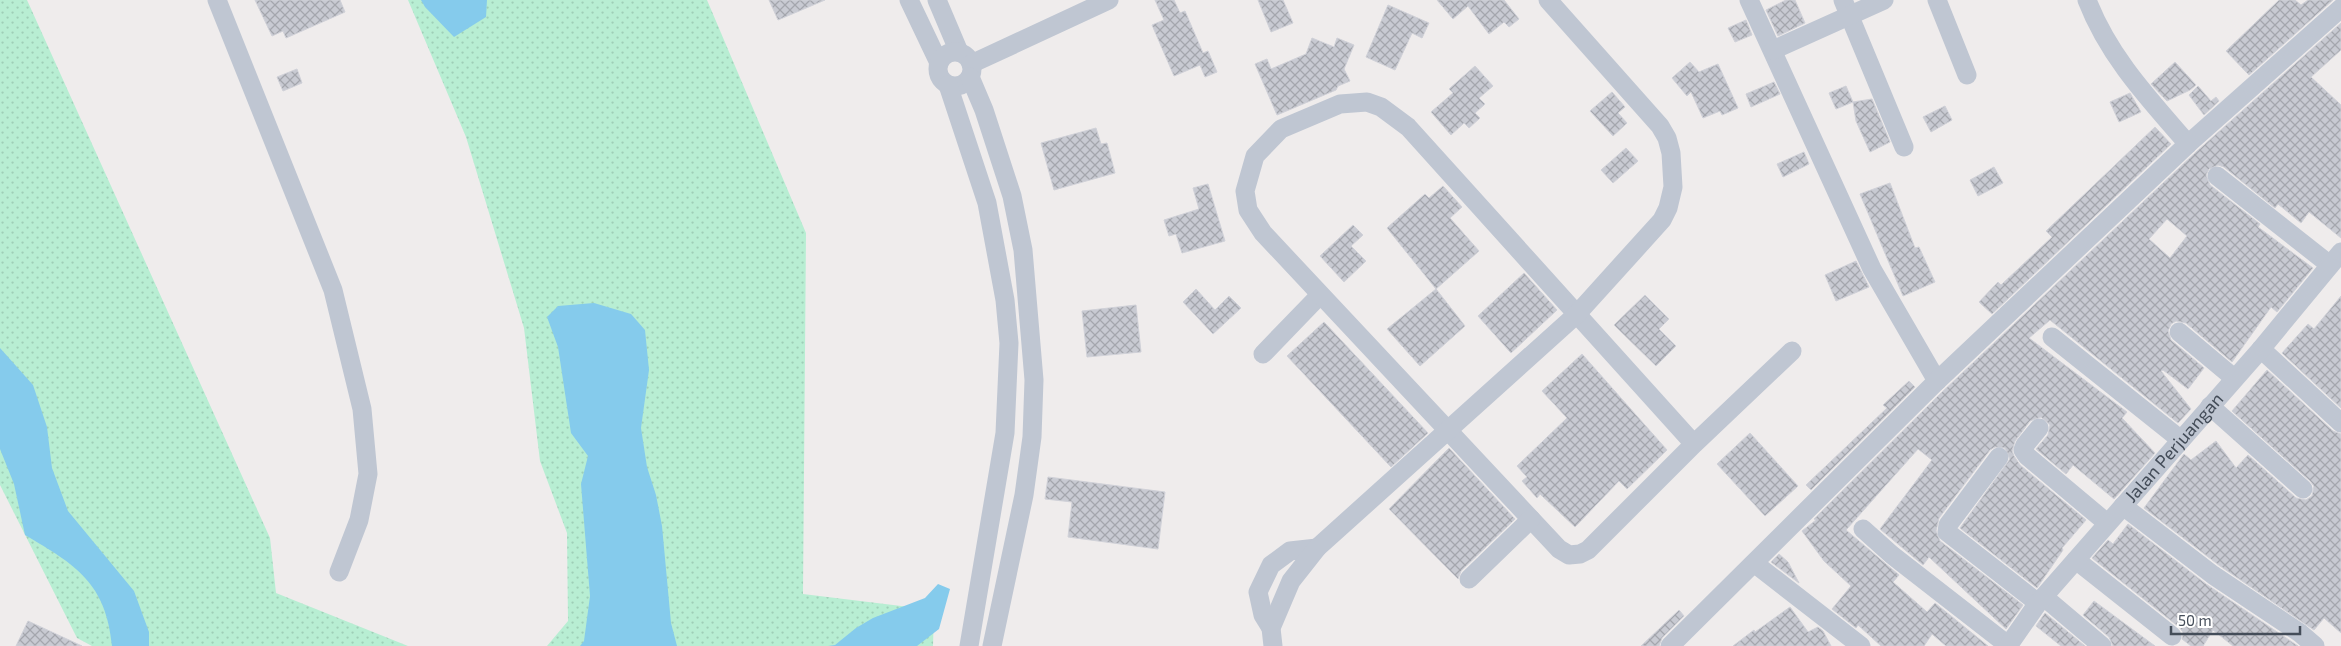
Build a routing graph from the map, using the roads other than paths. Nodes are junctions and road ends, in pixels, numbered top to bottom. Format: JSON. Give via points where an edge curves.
{"nodes":[{"id":1,"x":218,"y":0,"type":"edge"},
{"id":2,"x":909,"y":0,"type":"edge"},
{"id":3,"x":937,"y":0,"type":"edge"},
{"id":4,"x":1109,"y":0,"type":"edge"},
{"id":5,"x":1548,"y":0,"type":"edge"},
{"id":6,"x":1748,"y":0,"type":"edge"},
{"id":7,"x":1884,"y":0,"type":"edge"},
{"id":8,"x":1937,"y":0,"type":"edge"},
{"id":9,"x":2087,"y":0,"type":"edge"},
{"id":10,"x":1846,"y":7,"type":"edge"},
{"id":11,"x":2341,"y":8,"type":"edge"},
{"id":12,"x":1773,"y":50,"type":"junction"},
{"id":13,"x":939,"y":63,"type":"junction"},
{"id":14,"x":967,"y":65,"type":"junction"},
{"id":15,"x":1967,"y":75,"type":"dead end"},
{"id":16,"x":948,"y":85,"type":"junction"},
{"id":17,"x":2188,"y":144,"type":"junction"},
{"id":18,"x":1904,"y":147,"type":"dead end"},
{"id":19,"x":2217,"y":176,"type":"dead end"},
{"id":20,"x":2336,"y":258,"type":"edge"},
{"id":21,"x":1320,"y":295,"type":"junction"},
{"id":22,"x":1577,"y":314,"type":"junction"},
{"id":23,"x":2179,"y":332,"type":"dead end"},
{"id":24,"x":2052,"y":337,"type":"dead end"},
{"id":25,"x":2262,"y":349,"type":"junction"},
{"id":26,"x":1792,"y":351,"type":"dead end"},
{"id":27,"x":1263,"y":354,"type":"dead end"},
{"id":28,"x":2234,"y":378,"type":"junction"},
{"id":29,"x":1937,"y":380,"type":"junction"},
{"id":30,"x":2210,"y":406,"type":"junction"},
{"id":31,"x":2341,"y":423,"type":"edge"},
{"id":32,"x":2039,"y":428,"type":"dead end"},
{"id":33,"x":1448,"y":431,"type":"junction"},
{"id":34,"x":2181,"y":440,"type":"junction"},
{"id":35,"x":1694,"y":444,"type":"junction"},
{"id":36,"x":1998,"y":457,"type":"dead end"},
{"id":37,"x":2303,"y":489,"type":"dead end"},
{"id":38,"x":2123,"y":506,"type":"junction"},
{"id":39,"x":1531,"y":519,"type":"junction"},
{"id":40,"x":2108,"y":523,"type":"junction"},
{"id":41,"x":1863,"y":529,"type":"dead end"},
{"id":42,"x":1317,"y":548,"type":"junction"},
{"id":43,"x":2076,"y":560,"type":"junction"},
{"id":44,"x":1754,"y":562,"type":"junction"},
{"id":45,"x":339,"y":572,"type":"dead end"},
{"id":46,"x":1469,"y":579,"type":"dead end"},
{"id":47,"x":2041,"y":600,"type":"junction"},
{"id":48,"x":2172,"y":636,"type":"dead end"},
{"id":49,"x":1272,"y":637,"type":"edge"},
{"id":50,"x":969,"y":646,"type":"edge"},
{"id":51,"x":992,"y":646,"type":"edge"},
{"id":52,"x":1670,"y":646,"type":"edge"},
{"id":53,"x":1861,"y":646,"type":"edge"},
{"id":54,"x":2008,"y":646,"type":"edge"},
{"id":55,"x":2102,"y":646,"type":"edge"},
{"id":56,"x":2315,"y":646,"type":"edge"}],
"edges":[{"from":1,"to":45,"type":"street","via":[[333,290],[362,409],[368,474],[359,520]]},
{"from":2,"to":13,"type":"street"},
{"from":3,"to":14,"type":"street"},
{"from":4,"to":14,"type":"street"},
{"from":5,"to":22,"type":"street","via":[[1660,126],[1671,153],[1673,187],[1662,220]]},
{"from":6,"to":12,"type":"street"},
{"from":7,"to":10,"type":"street"},
{"from":8,"to":15,"type":"street"},
{"from":9,"to":17,"type":"street","via":[[2099,31],[2128,75]]},
{"from":10,"to":12,"type":"street"},
{"from":10,"to":18,"type":"street"},
{"from":11,"to":17,"type":"street"},
{"from":12,"to":29,"type":"street","via":[[1872,268]]},
{"from":13,"to":14,"type":"street","via":[[947,54]]},
{"from":13,"to":16,"type":"street","via":[[939,76]]},
{"from":14,"to":16,"type":"street","via":[[960,85]]},
{"from":14,"to":51,"type":"street","via":[[1012,196],[1023,250],[1034,380],[1032,437],[1024,495]]},
{"from":16,"to":50,"type":"street","via":[[987,203],[1005,300],[1009,344],[1005,433]]},
{"from":17,"to":29,"type":"street"},
{"from":19,"to":20,"type":"street"},
{"from":20,"to":25,"type":"street","name":"Jalan Perjuangan"},
{"from":21,"to":22,"type":"street","via":[[1263,233],[1248,210],[1245,191],[1255,156],[1281,129],[1340,104],[1367,102],[1381,107],[1408,127]]},
{"from":21,"to":27,"type":"street"},
{"from":21,"to":33,"type":"street"},
{"from":22,"to":33,"type":"street"},
{"from":22,"to":35,"type":"street"},
{"from":23,"to":28,"type":"street"},
{"from":24,"to":34,"type":"street"},
{"from":25,"to":28,"type":"street","name":"Jalan Perjuangan"},
{"from":25,"to":31,"type":"street"},
{"from":26,"to":35,"type":"street"},
{"from":28,"to":30,"type":"street","name":"Jalan Perjuangan"},
{"from":29,"to":44,"type":"street"},
{"from":30,"to":34,"type":"street","name":"Jalan Perjuangan"},
{"from":30,"to":37,"type":"street"},
{"from":32,"to":40,"type":"street","via":[[2025,444],[2027,456]]},
{"from":33,"to":39,"type":"street"},
{"from":33,"to":42,"type":"street"},
{"from":34,"to":38,"type":"street","name":"Jalan Perjuangan"},
{"from":35,"to":39,"type":"street","via":[[1588,550],[1580,554],[1569,556],[1564,553]]},
{"from":36,"to":47,"type":"street","via":[[1948,524],[1947,532]]},
{"from":38,"to":40,"type":"street","name":"Jalan Perjuangan"},
{"from":38,"to":56,"type":"street","via":[[2205,569]]},
{"from":39,"to":46,"type":"street"},
{"from":40,"to":43,"type":"street","name":"Jalan Perjuangan"},
{"from":41,"to":54,"type":"street"},
{"from":42,"to":49,"type":"street","via":[[1291,580]]},
{"from":42,"to":49,"type":"street","via":[[1290,551],[1271,565],[1258,592]]},
{"from":43,"to":47,"type":"street","name":"Jalan Perjuangan"},
{"from":43,"to":48,"type":"street"},
{"from":44,"to":52,"type":"street"},
{"from":44,"to":53,"type":"street"},
{"from":47,"to":54,"type":"street","name":"Jalan Perjuangan"},
{"from":47,"to":55,"type":"street"}]}
